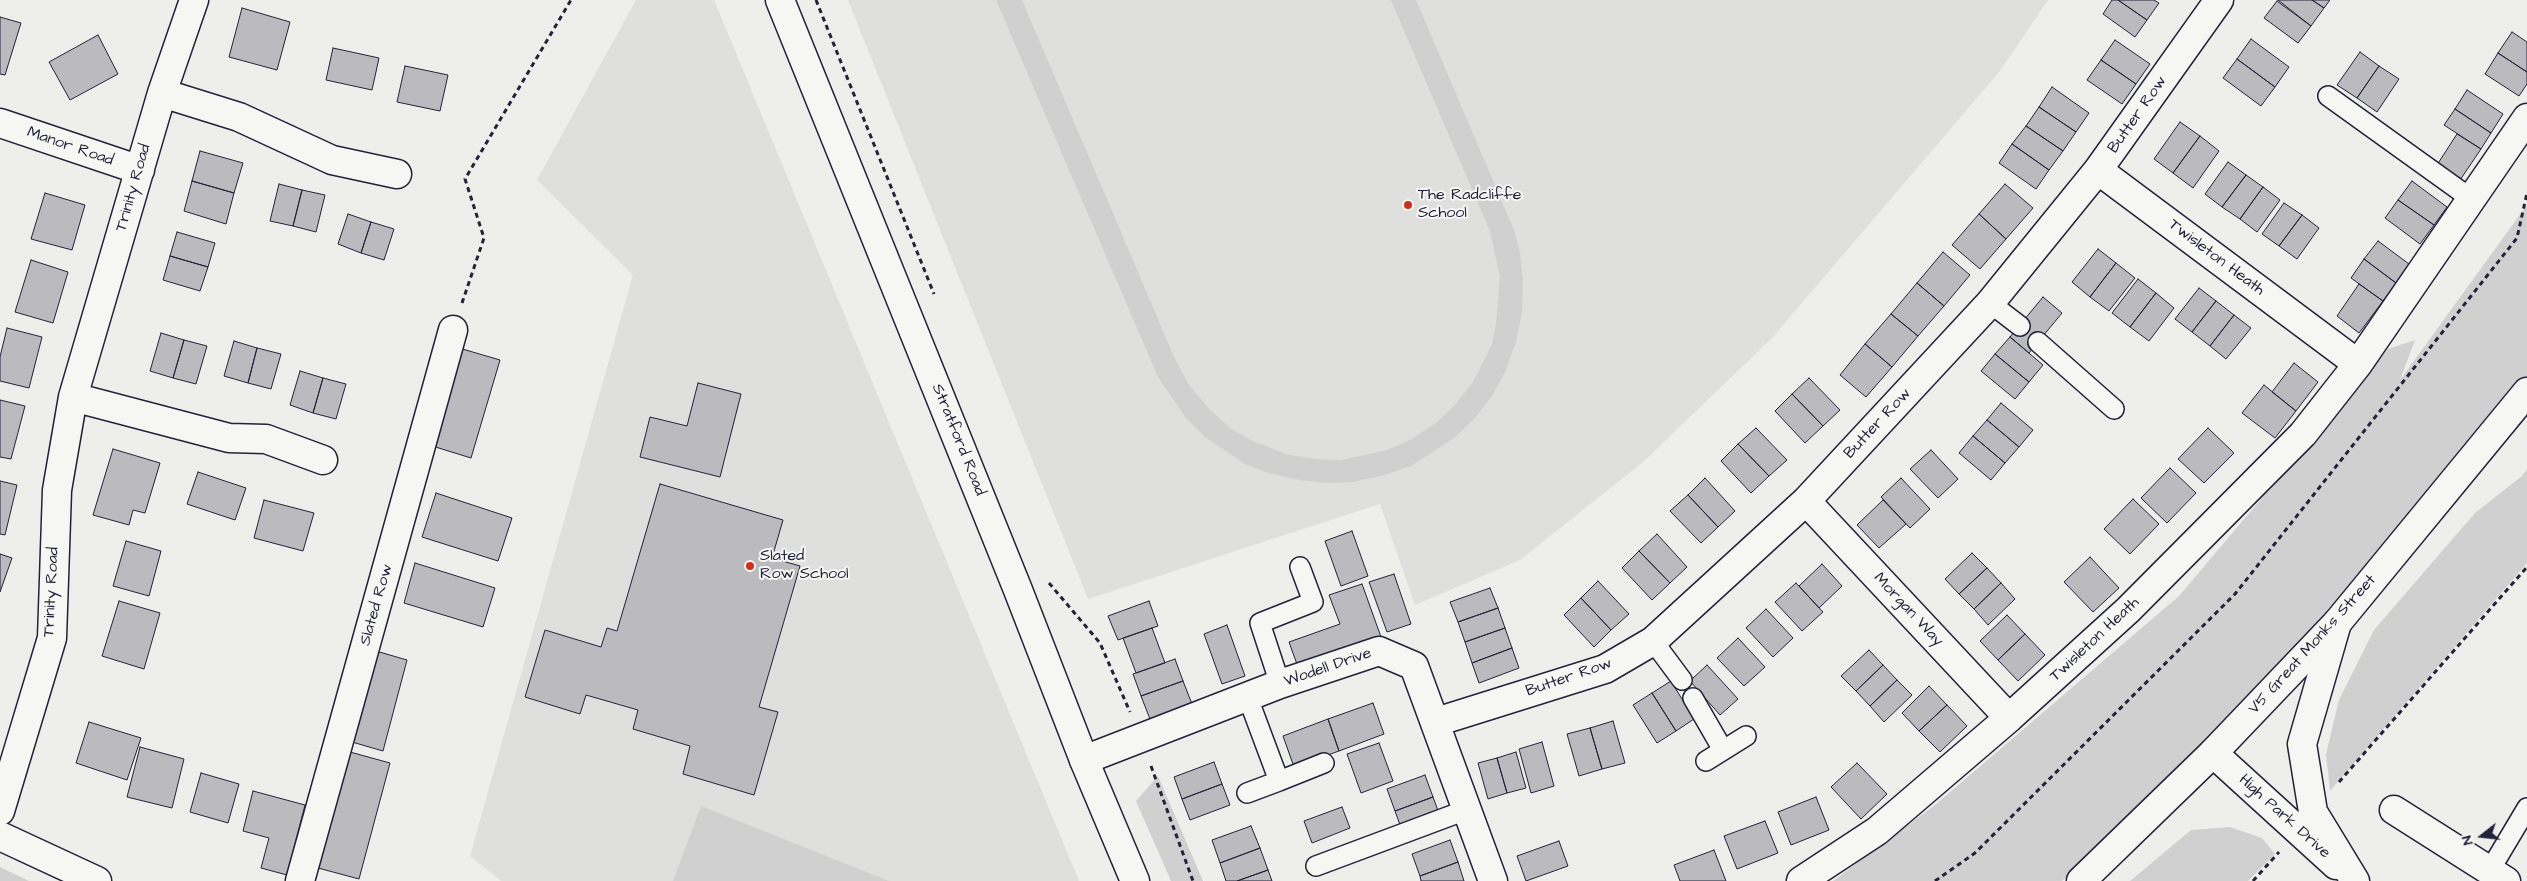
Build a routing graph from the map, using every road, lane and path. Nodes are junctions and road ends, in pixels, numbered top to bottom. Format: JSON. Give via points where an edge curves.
{"nodes":[{"id":1,"x":194,"y":0,"type":"edge"},
{"id":2,"x":571,"y":0,"type":"edge"},
{"id":3,"x":780,"y":0,"type":"edge"},
{"id":4,"x":816,"y":0,"type":"edge"},
{"id":5,"x":2218,"y":0,"type":"edge"},
{"id":6,"x":162,"y":93,"type":"junction"},
{"id":7,"x":2328,"y":96,"type":"dead end"},
{"id":8,"x":2527,"y":118,"type":"edge"},
{"id":9,"x":0,"y":123,"type":"edge"},
{"id":10,"x":140,"y":170,"type":"junction"},
{"id":11,"x":2098,"y":170,"type":"junction"},
{"id":12,"x":397,"y":174,"type":"dead end"},
{"id":13,"x":2527,"y":193,"type":"edge"},
{"id":14,"x":2470,"y":198,"type":"junction"},
{"id":15,"x":934,"y":296,"type":"dead end"},
{"id":16,"x":1990,"y":303,"type":"junction"},
{"id":17,"x":2020,"y":326,"type":"dead end"},
{"id":18,"x":453,"y":330,"type":"joint"},
{"id":19,"x":2038,"y":342,"type":"dead end"},
{"id":20,"x":2358,"y":364,"type":"junction"},
{"id":21,"x":2527,"y":392,"type":"edge"},
{"id":22,"x":72,"y":397,"type":"junction"},
{"id":23,"x":2114,"y":409,"type":"dead end"},
{"id":24,"x":323,"y":460,"type":"dead end"},
{"id":25,"x":1806,"y":501,"type":"junction"},
{"id":26,"x":1300,"y":567,"type":"dead end"},
{"id":27,"x":2527,"y":567,"type":"edge"},
{"id":28,"x":1045,"y":574,"type":"dead end"},
{"id":29,"x":2336,"y":623,"type":"junction"},
{"id":30,"x":1653,"y":642,"type":"junction"},
{"id":31,"x":1682,"y":680,"type":"dead end"},
{"id":32,"x":1280,"y":684,"type":"junction"},
{"id":33,"x":1248,"y":698,"type":"junction"},
{"id":34,"x":1693,"y":698,"type":"dead end"},
{"id":35,"x":2009,"y":718,"type":"junction"},
{"id":36,"x":1436,"y":722,"type":"junction"},
{"id":37,"x":1746,"y":736,"type":"dead end"},
{"id":38,"x":1141,"y":738,"type":"junction"},
{"id":39,"x":1723,"y":750,"type":"junction"},
{"id":40,"x":2213,"y":753,"type":"junction"},
{"id":41,"x":1084,"y":760,"type":"junction"},
{"id":42,"x":1706,"y":761,"type":"dead end"},
{"id":43,"x":1324,"y":763,"type":"dead end"},
{"id":44,"x":1279,"y":780,"type":"junction"},
{"id":45,"x":1246,"y":793,"type":"dead end"},
{"id":46,"x":2527,"y":808,"type":"edge"},
{"id":47,"x":1466,"y":810,"type":"junction"},
{"id":48,"x":2394,"y":810,"type":"dead end"},
{"id":49,"x":0,"y":811,"type":"edge"},
{"id":50,"x":2305,"y":821,"type":"junction"},
{"id":51,"x":0,"y":836,"type":"edge"},
{"id":52,"x":1316,"y":866,"type":"dead end"},
{"id":53,"x":2498,"y":876,"type":"edge"},
{"id":54,"x":1490,"y":880,"type":"edge"},
{"id":55,"x":98,"y":881,"type":"edge"},
{"id":56,"x":300,"y":881,"type":"edge"},
{"id":57,"x":1135,"y":881,"type":"edge"},
{"id":58,"x":1193,"y":881,"type":"edge"},
{"id":59,"x":1801,"y":881,"type":"edge"},
{"id":60,"x":1935,"y":881,"type":"edge"},
{"id":61,"x":2081,"y":881,"type":"edge"},
{"id":62,"x":2253,"y":881,"type":"edge"},
{"id":63,"x":2355,"y":881,"type":"edge"}],
"edges":[{"from":1,"to":6,"type":"street","name":"Trinity Road"},
{"from":2,"to":18,"type":"path","via":[[465,179],[484,238]]},
{"from":3,"to":41,"type":"street","name":"Stratford Road"},
{"from":4,"to":15,"type":"path"},
{"from":5,"to":11,"type":"street","name":"Butter Row"},
{"from":6,"to":10,"type":"street","name":"Trinity Road"},
{"from":6,"to":12,"type":"street","via":[[239,117],[332,160]]},
{"from":7,"to":14,"type":"lane"},
{"from":8,"to":14,"type":"street","name":"Twisleton Heath"},
{"from":9,"to":10,"type":"street","name":"Manor Road"},
{"from":10,"to":22,"type":"street","name":"Trinity Road"},
{"from":11,"to":16,"type":"street","name":"Butter Row"},
{"from":11,"to":20,"type":"street","name":"Twisleton Heath"},
{"from":13,"to":60,"type":"path","via":[[2517,238],[2236,594],[1975,853]]},
{"from":14,"to":20,"type":"street","name":"Twisleton Heath"},
{"from":16,"to":17,"type":"lane"},
{"from":16,"to":25,"type":"street","name":"Butter Row"},
{"from":18,"to":56,"type":"street","name":"Slated Row"},
{"from":19,"to":23,"type":"lane"},
{"from":20,"to":35,"type":"street","name":"Twisleton Heath","via":[[2303,434],[2128,610]]},
{"from":21,"to":29,"type":"street","name":"V5 Great Monks Street"},
{"from":22,"to":24,"type":"street","via":[[229,438],[266,439]]},
{"from":22,"to":49,"type":"street","name":"Trinity Road","via":[[56,490],[52,638]]},
{"from":25,"to":30,"type":"street","name":"Butter Row"},
{"from":25,"to":35,"type":"street","name":"Morgan Way"},
{"from":26,"to":32,"type":"lane","via":[[1314,602],[1260,623]]},
{"from":27,"to":50,"type":"path"},
{"from":28,"to":38,"type":"path","via":[[1100,643]]},
{"from":29,"to":40,"type":"street","name":"V5 Great Monks Street"},
{"from":29,"to":50,"type":"street","name":"High Park Drive","via":[[2302,744]]},
{"from":30,"to":31,"type":"lane"},
{"from":30,"to":36,"type":"street","name":"Butter Row","via":[[1605,669]]},
{"from":32,"to":33,"type":"street","name":"Wodell Drive"},
{"from":32,"to":36,"type":"street","name":"Wodell Drive","via":[[1379,650],[1414,666]]},
{"from":33,"to":38,"type":"street","name":"Wodell Drive"},
{"from":33,"to":44,"type":"lane"},
{"from":34,"to":39,"type":"lane"},
{"from":35,"to":59,"type":"street","name":"Twisleton Heath","via":[[1877,831]]},
{"from":36,"to":47,"type":"street","name":"Wodell Drive"},
{"from":37,"to":39,"type":"lane"},
{"from":38,"to":41,"type":"street","name":"Wodell Drive"},
{"from":38,"to":58,"type":"path"},
{"from":39,"to":42,"type":"lane"},
{"from":40,"to":50,"type":"street","name":"High Park Drive"},
{"from":40,"to":61,"type":"street","name":"V5 Great Monks Street"},
{"from":41,"to":57,"type":"street","name":"Stratford Road"},
{"from":43,"to":44,"type":"lane"},
{"from":44,"to":45,"type":"lane"},
{"from":46,"to":53,"type":"lane"},
{"from":47,"to":52,"type":"lane"},
{"from":47,"to":54,"type":"street","name":"Wodell Drive"},
{"from":48,"to":53,"type":"street"},
{"from":50,"to":62,"type":"path"},
{"from":50,"to":63,"type":"street","name":"High Park Drive"},
{"from":51,"to":55,"type":"street"}]}
